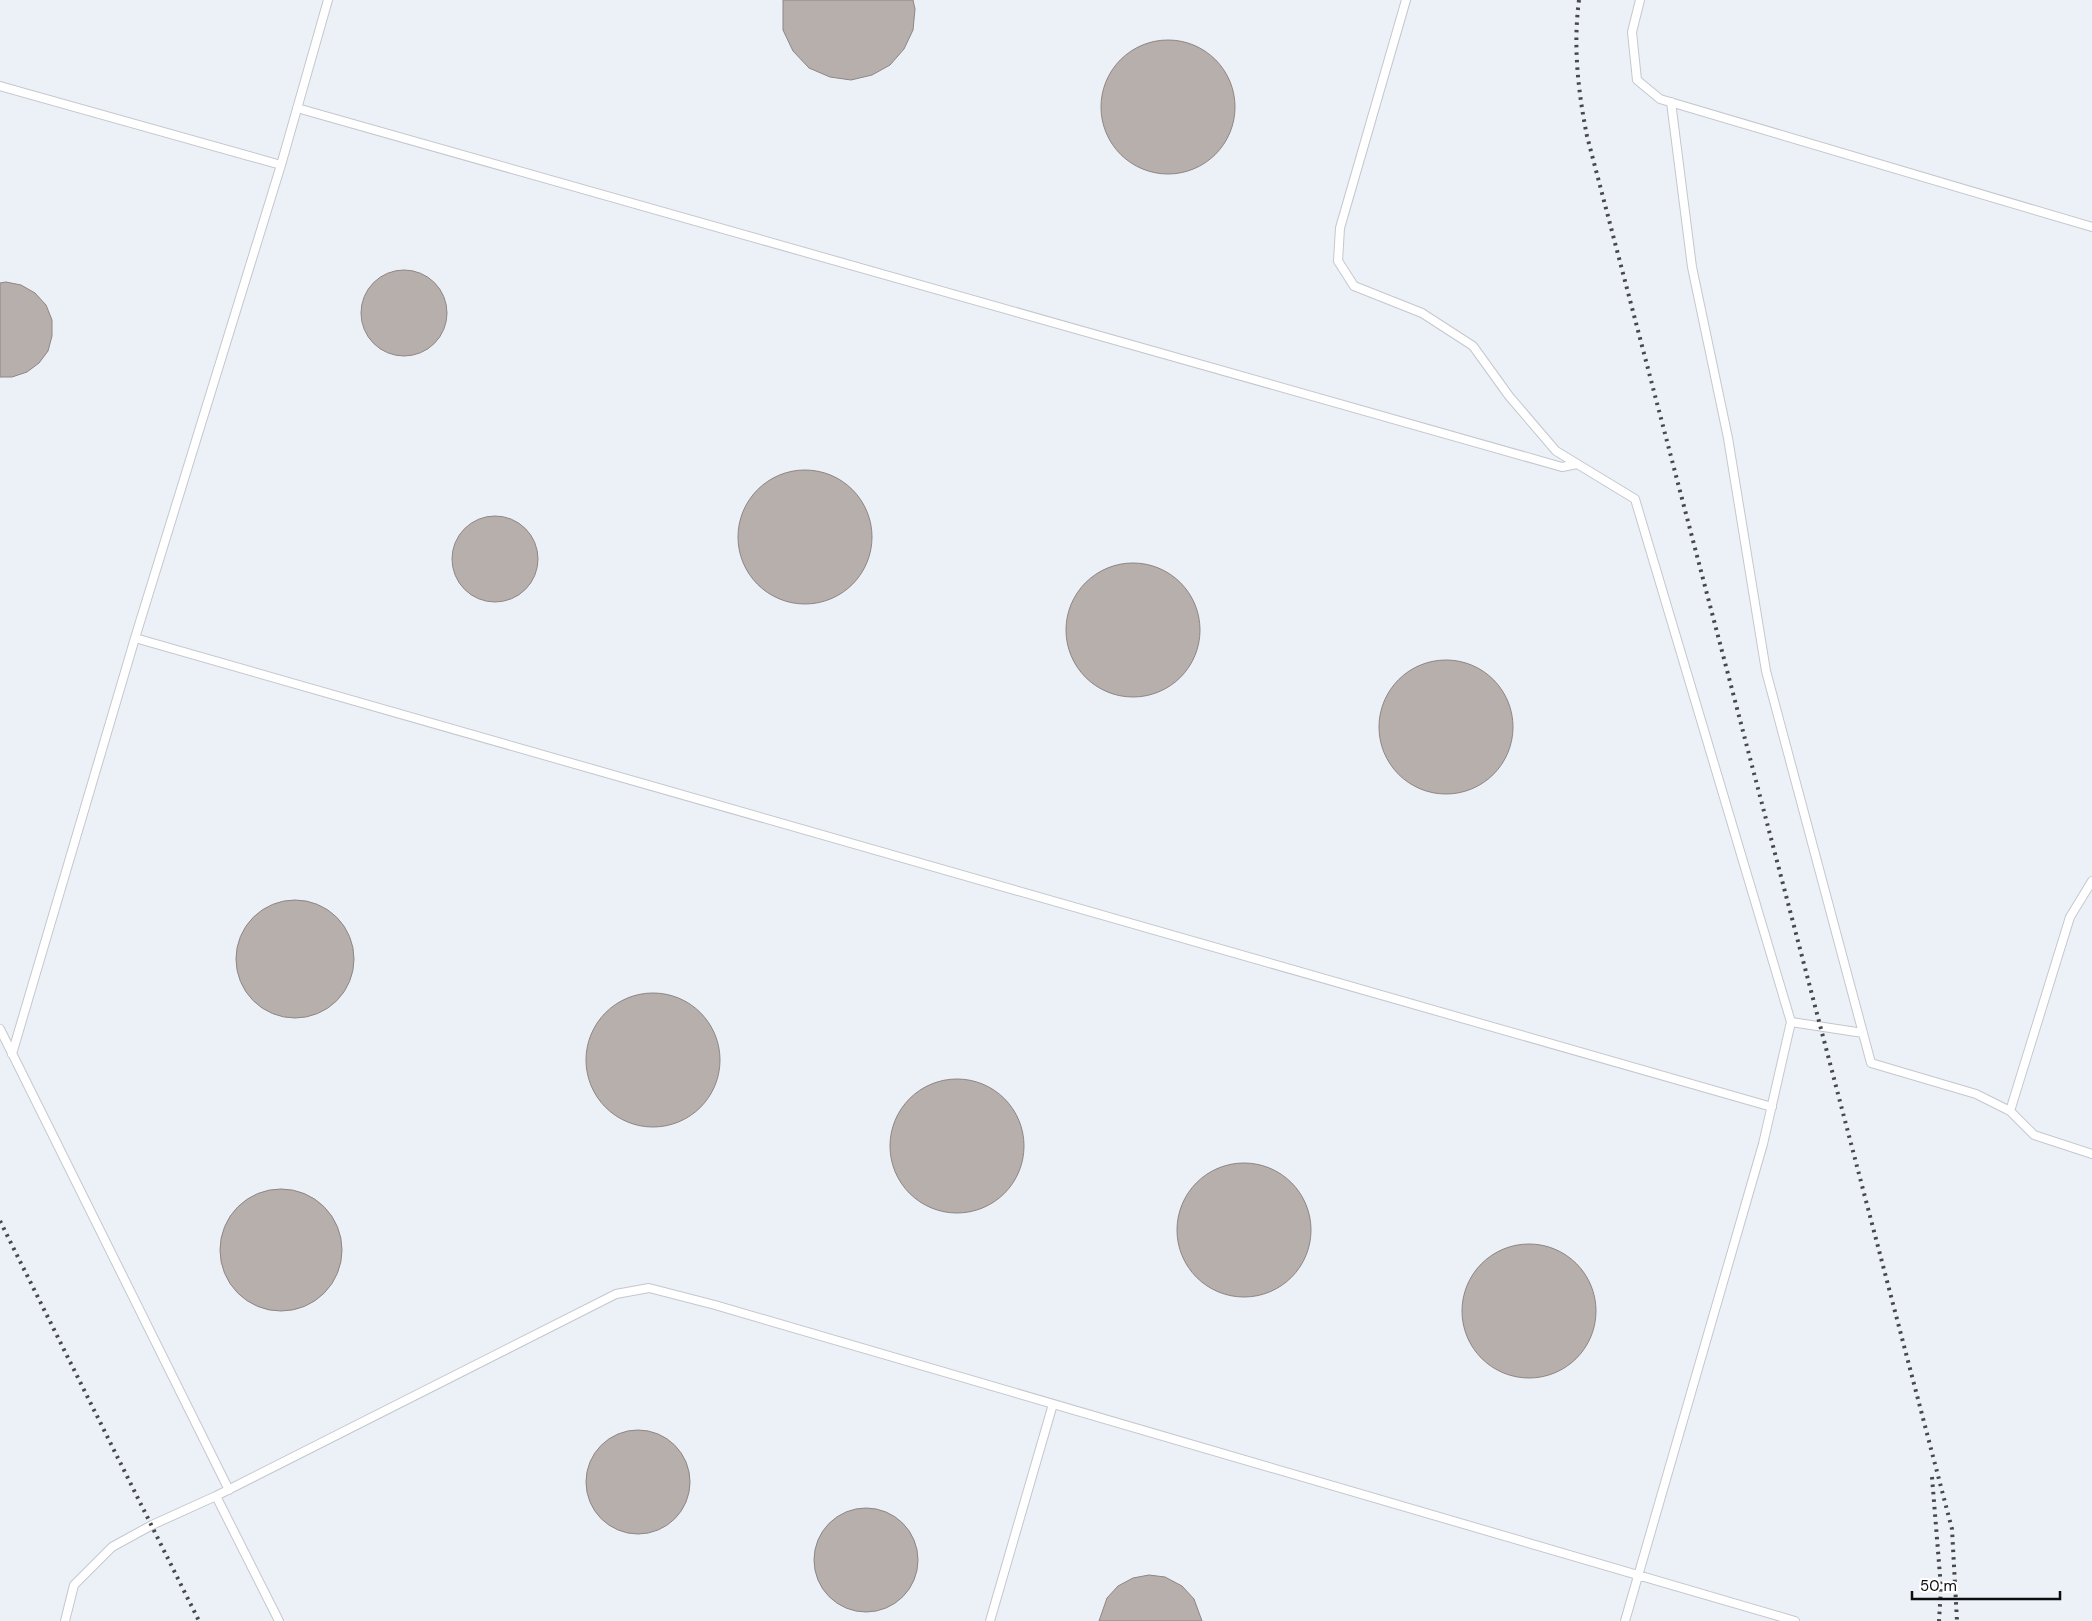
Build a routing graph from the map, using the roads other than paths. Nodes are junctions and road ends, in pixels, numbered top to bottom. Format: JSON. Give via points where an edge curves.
{"nodes":[{"id":1,"x":328,"y":0,"type":"edge"},
{"id":2,"x":1406,"y":0,"type":"edge"},
{"id":3,"x":1640,"y":0,"type":"edge"},
{"id":4,"x":0,"y":86,"type":"edge"},
{"id":5,"x":1671,"y":102,"type":"junction"},
{"id":6,"x":297,"y":108,"type":"junction"},
{"id":7,"x":281,"y":165,"type":"junction"},
{"id":8,"x":2092,"y":227,"type":"edge"},
{"id":9,"x":1577,"y":464,"type":"junction"},
{"id":10,"x":135,"y":638,"type":"junction"},
{"id":11,"x":2092,"y":881,"type":"edge"},
{"id":12,"x":1791,"y":1022,"type":"junction"},
{"id":13,"x":0,"y":1028,"type":"edge"},
{"id":14,"x":1863,"y":1033,"type":"junction"},
{"id":15,"x":12,"y":1054,"type":"junction"},
{"id":16,"x":1772,"y":1107,"type":"junction"},
{"id":17,"x":2010,"y":1111,"type":"junction"},
{"id":18,"x":2092,"y":1154,"type":"edge"},
{"id":19,"x":1053,"y":1404,"type":"junction"},
{"id":20,"x":229,"y":1490,"type":"junction"},
{"id":21,"x":216,"y":1496,"type":"junction"},
{"id":22,"x":1638,"y":1576,"type":"junction"},
{"id":23,"x":65,"y":1621,"type":"edge"},
{"id":24,"x":279,"y":1621,"type":"edge"},
{"id":25,"x":990,"y":1621,"type":"edge"},
{"id":26,"x":1625,"y":1621,"type":"edge"},
{"id":27,"x":1795,"y":1621,"type":"edge"}],
"edges":[{"from":1,"to":6,"type":"lane"},
{"from":2,"to":9,"type":"lane","via":[[1340,228],[1338,261],[1354,286],[1422,313],[1473,346],[1509,396],[1556,451]]},
{"from":3,"to":5,"type":"lane","via":[[1632,32],[1637,80],[1660,99]]},
{"from":4,"to":7,"type":"lane"},
{"from":5,"to":8,"type":"lane"},
{"from":5,"to":14,"type":"lane","via":[[1692,267],[1728,438],[1766,671]]},
{"from":6,"to":7,"type":"lane"},
{"from":6,"to":9,"type":"lane","via":[[1562,467]]},
{"from":7,"to":10,"type":"lane"},
{"from":9,"to":12,"type":"lane","via":[[1635,499]]},
{"from":10,"to":15,"type":"lane"},
{"from":10,"to":16,"type":"lane"},
{"from":11,"to":17,"type":"lane","via":[[2070,917]]},
{"from":12,"to":14,"type":"lane"},
{"from":12,"to":16,"type":"lane"},
{"from":13,"to":15,"type":"lane"},
{"from":14,"to":17,"type":"lane","via":[[1871,1063],[1976,1094]]},
{"from":15,"to":20,"type":"lane"},
{"from":16,"to":22,"type":"lane"},
{"from":17,"to":18,"type":"lane","via":[[2034,1135]]},
{"from":19,"to":20,"type":"lane","via":[[650,1288],[616,1294]]},
{"from":19,"to":22,"type":"lane"},
{"from":19,"to":25,"type":"lane"},
{"from":20,"to":21,"type":"lane"},
{"from":21,"to":23,"type":"lane","via":[[112,1547],[74,1585]]},
{"from":21,"to":24,"type":"lane"},
{"from":22,"to":26,"type":"lane"},
{"from":22,"to":27,"type":"lane"}]}
